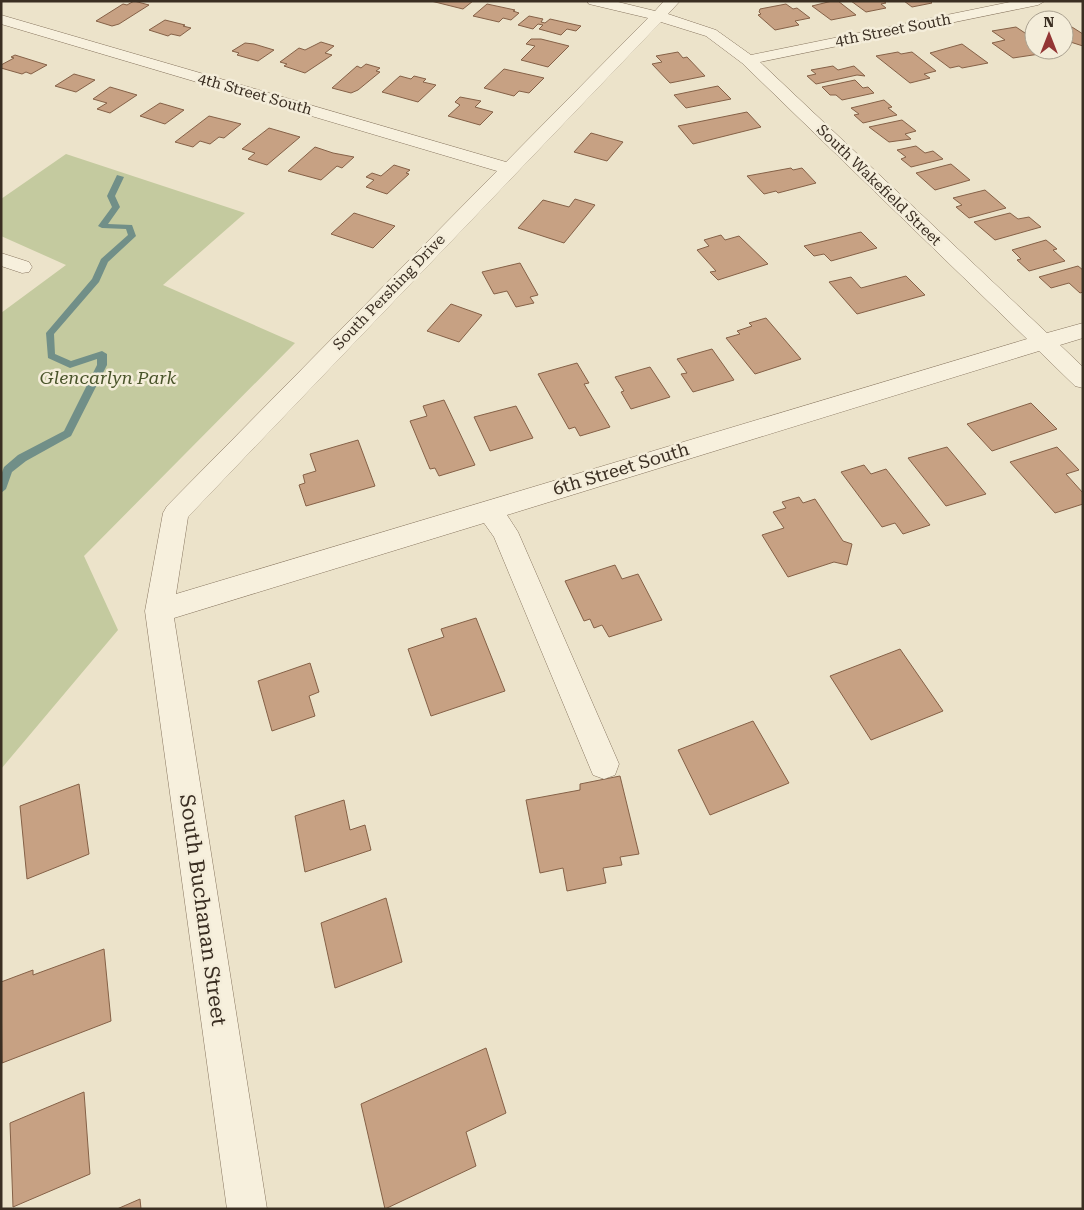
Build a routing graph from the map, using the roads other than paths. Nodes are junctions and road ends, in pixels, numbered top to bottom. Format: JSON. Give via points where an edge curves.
{"nodes":[{"id":1,"x":594,"y":1,"type":"edge"},
{"id":2,"x":1038,"y":1,"type":"edge"},
{"id":3,"x":666,"y":9,"type":"edge"},
{"id":4,"x":1,"y":19,"type":"edge"},
{"id":5,"x":748,"y":60,"type":"junction"},
{"id":6,"x":509,"y":169,"type":"junction"},
{"id":7,"x":1,"y":259,"type":"edge"},
{"id":8,"x":22,"y":267,"type":"dead end"},
{"id":9,"x":1083,"y":330,"type":"edge"},
{"id":10,"x":1043,"y":342,"type":"junction"},
{"id":11,"x":1083,"y":380,"type":"edge"},
{"id":12,"x":489,"y":510,"type":"junction"},
{"id":13,"x":159,"y":611,"type":"junction"},
{"id":14,"x":604,"y":764,"type":"dead end"},
{"id":15,"x":247,"y":1209,"type":"edge"}],
"edges":[{"from":1,"to":3,"type":"street","name":"South Wakefield Street"},
{"from":2,"to":5,"type":"street","name":"4th Street South"},
{"from":3,"to":5,"type":"street","name":"South Wakefield Street","via":[[711,33]]},
{"from":3,"to":6,"type":"street","name":"South Pershing Drive"},
{"from":4,"to":6,"type":"street","name":"4th Street South"},
{"from":5,"to":10,"type":"street","name":"South Wakefield Street"},
{"from":6,"to":13,"type":"street","name":"South Pershing Drive","via":[[176,513]]},
{"from":7,"to":8,"type":"street"},
{"from":9,"to":10,"type":"street","name":"6th Street South"},
{"from":10,"to":11,"type":"street","name":"South Wakefield Street"},
{"from":10,"to":12,"type":"street","name":"6th Street South"},
{"from":12,"to":13,"type":"street","name":"6th Street South"},
{"from":12,"to":14,"type":"street","via":[[505,532]]},
{"from":13,"to":15,"type":"street","name":"South Buchanan Street"}]}
